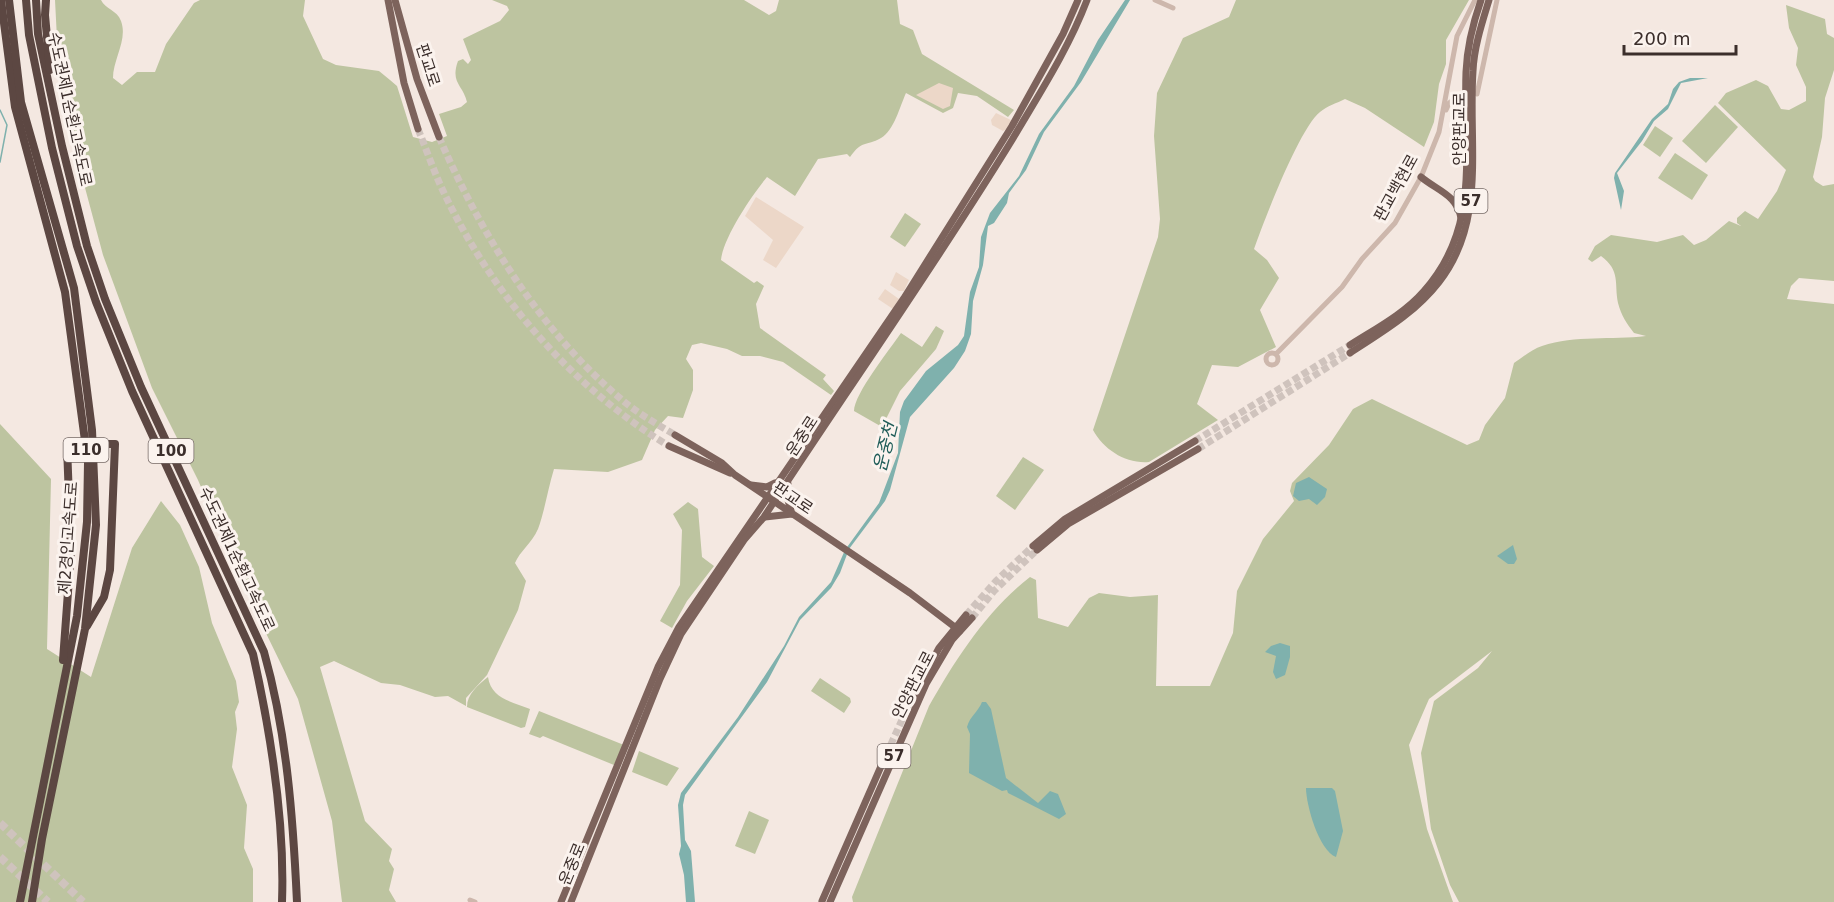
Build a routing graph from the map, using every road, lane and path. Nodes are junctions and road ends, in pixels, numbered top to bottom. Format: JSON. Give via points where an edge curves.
{"nodes":[{"id":1,"x":1,"y":0,"type":"edge"},
{"id":2,"x":9,"y":0,"type":"edge"},
{"id":3,"x":21,"y":0,"type":"edge"},
{"id":4,"x":26,"y":0,"type":"edge"},
{"id":5,"x":36,"y":0,"type":"edge"},
{"id":6,"x":46,"y":0,"type":"edge"},
{"id":7,"x":388,"y":0,"type":"edge"},
{"id":8,"x":395,"y":0,"type":"edge"},
{"id":9,"x":1078,"y":0,"type":"edge"},
{"id":10,"x":1087,"y":0,"type":"edge"},
{"id":11,"x":1155,"y":0,"type":"edge"},
{"id":12,"x":1475,"y":0,"type":"edge"},
{"id":13,"x":1480,"y":0,"type":"edge"},
{"id":14,"x":1489,"y":0,"type":"edge"},
{"id":15,"x":1497,"y":0,"type":"edge"},
{"id":16,"x":1173,"y":8,"type":"dead end"},
{"id":17,"x":29,"y":35,"type":"junction"},
{"id":18,"x":1446,"y":92,"type":"junction"},
{"id":19,"x":1477,"y":94,"type":"dead end"},
{"id":20,"x":52,"y":104,"type":"junction"},
{"id":21,"x":1442,"y":120,"type":"junction"},
{"id":22,"x":418,"y":129,"type":"tunnel mouth"},
{"id":23,"x":439,"y":137,"type":"tunnel mouth"},
{"id":24,"x":1421,"y":177,"type":"junction"},
{"id":25,"x":1461,"y":221,"type":"junction"},
{"id":26,"x":1276,"y":354,"type":"dead end"},
{"id":27,"x":675,"y":435,"type":"tunnel mouth"},
{"id":28,"x":110,"y":444,"type":"dead end"},
{"id":29,"x":1196,"y":445,"type":"tunnel mouth"},
{"id":30,"x":70,"y":446,"type":"dead end"},
{"id":31,"x":669,"y":446,"type":"tunnel mouth"},
{"id":32,"x":735,"y":476,"type":"junction"},
{"id":33,"x":780,"y":478,"type":"junction"},
{"id":34,"x":788,"y":481,"type":"junction"},
{"id":35,"x":748,"y":484,"type":"junction"},
{"id":36,"x":768,"y":497,"type":"junction"},
{"id":37,"x":775,"y":502,"type":"junction"},
{"id":38,"x":757,"y":512,"type":"junction"},
{"id":39,"x":792,"y":514,"type":"junction"},
{"id":40,"x":764,"y":517,"type":"junction"},
{"id":41,"x":1035,"y":548,"type":"tunnel mouth"},
{"id":42,"x":944,"y":619,"type":"junction"},
{"id":43,"x":85,"y":629,"type":"junction"},
{"id":44,"x":958,"y":629,"type":"junction"},
{"id":45,"x":947,"y":636,"type":"junction"},
{"id":46,"x":910,"y":702,"type":"tunnel mouth"},
{"id":47,"x":882,"y":764,"type":"tunnel mouth"},
{"id":48,"x":45,"y":767,"type":"junction"},
{"id":49,"x":822,"y":901,"type":"edge"},
{"id":50,"x":20,"y":902,"type":"edge"},
{"id":51,"x":32,"y":902,"type":"edge"},
{"id":52,"x":282,"y":902,"type":"edge"},
{"id":53,"x":297,"y":902,"type":"edge"},
{"id":54,"x":561,"y":902,"type":"edge"},
{"id":55,"x":571,"y":902,"type":"edge"},
{"id":56,"x":830,"y":902,"type":"edge"}],
"edges":[{"from":1,"to":48,"type":"highway","name":"제2경인고속도로","number":"110","via":[[15,107],[65,292],[88,463],[87,522],[76,616]]},
{"from":2,"to":43,"type":"highway","name":"제2경인고속도로","number":"110","via":[[21,102],[74,288],[92,430],[96,525]]},
{"from":3,"to":17,"type":"highway"},
{"from":4,"to":17,"type":"highway","name":"수도권제1순환고속도로","number":"100"},
{"from":5,"to":20,"type":"highway","name":"수도권제1순환고속도로","number":"100","via":[[38,34]]},
{"from":6,"to":20,"type":"highway"},
{"from":7,"to":22,"type":"main road","name":"판교로","via":[[404,83]]},
{"from":8,"to":23,"type":"main road","name":"판교로","via":[[417,79]]},
{"from":9,"to":33,"type":"main road","name":"운중로","via":[[1012,126],[904,298]]},
{"from":10,"to":34,"type":"main road","name":"운중로","via":[[1047,83],[961,225]]},
{"from":11,"to":16,"type":"street"},
{"from":12,"to":18,"type":"street","name":"판교백현로","via":[[1457,36]]},
{"from":13,"to":25,"type":"main road","name":"안양판교로","number":"57","via":[[1467,69],[1468,186]]},
{"from":14,"to":25,"type":"main road","name":"안양판교로","number":"57","via":[[1473,69],[1473,186],[1463,237],[1454,258],[1428,295],[1397,323],[1350,349],[1424,291],[1449,255]]},
{"from":15,"to":19,"type":"street"},
{"from":17,"to":52,"type":"highway","name":"수도권제1순환고속도로","number":"100","via":[[63,194],[96,302],[132,391],[253,654],[275,782]]},
{"from":18,"to":21,"type":"street","name":"판교백현로"},
{"from":18,"to":21,"type":"street","via":[[1456,99],[1449,103]]},
{"from":20,"to":53,"type":"highway","name":"수도권제1순환고속도로","number":"100","via":[[87,246],[120,340],[264,652],[275,693],[286,768]]},
{"from":21,"to":24,"type":"street","name":"판교백현로"},
{"from":24,"to":25,"type":"main road","via":[[1452,197]]},
{"from":24,"to":26,"type":"street","name":"판교백현로","via":[[1395,223],[1338,292]]},
{"from":27,"to":32,"type":"main road","name":"판교로","via":[[722,463]]},
{"from":28,"to":43,"type":"highway","via":[[110,570],[104,597]]},
{"from":29,"to":41,"type":"main road","via":[[1065,519]]},
{"from":30,"to":48,"type":"highway","via":[[69,596]]},
{"from":31,"to":32,"type":"main road","name":"판교로"},
{"from":32,"to":35,"type":"main road","name":"판교로"},
{"from":33,"to":35,"type":"main road","via":[[768,486]]},
{"from":33,"to":36,"type":"main road","name":"운중로"},
{"from":34,"to":37,"type":"main road","name":"운중로"},
{"from":34,"to":39,"type":"main road"},
{"from":35,"to":36,"type":"main road","name":"판교로"},
{"from":35,"to":38,"type":"main road","via":[[757,496]]},
{"from":36,"to":37,"type":"main road","name":"판교로"},
{"from":36,"to":38,"type":"main road","name":"운중로"},
{"from":37,"to":39,"type":"main road","name":"판교로"},
{"from":37,"to":40,"type":"main road","name":"운중로"},
{"from":38,"to":54,"type":"main road","name":"운중로","via":[[692,606],[658,667]]},
{"from":39,"to":40,"type":"main road"},
{"from":39,"to":42,"type":"main road","name":"판교로"},
{"from":40,"to":55,"type":"main road","name":"운중로","via":[[744,540],[681,634],[651,699]]},
{"from":42,"to":44,"type":"main road"},
{"from":42,"to":44,"type":"main road","name":"안양판교로","number":"57","via":[[955,622],[967,617]]},
{"from":42,"to":45,"type":"main road"},
{"from":43,"to":51,"type":"highway","name":"제2경인고속도로","number":"110"},
{"from":44,"to":45,"type":"main road","name":"안양판교로","number":"57"},
{"from":44,"to":56,"type":"main road","name":"안양판교로","number":"57","via":[[926,684]]},
{"from":45,"to":46,"type":"main road","name":"안양판교로","number":"57"},
{"from":47,"to":49,"type":"main road","number":"57"},
{"from":48,"to":50,"type":"highway","name":"제2경인고속도로","number":"110"}]}
